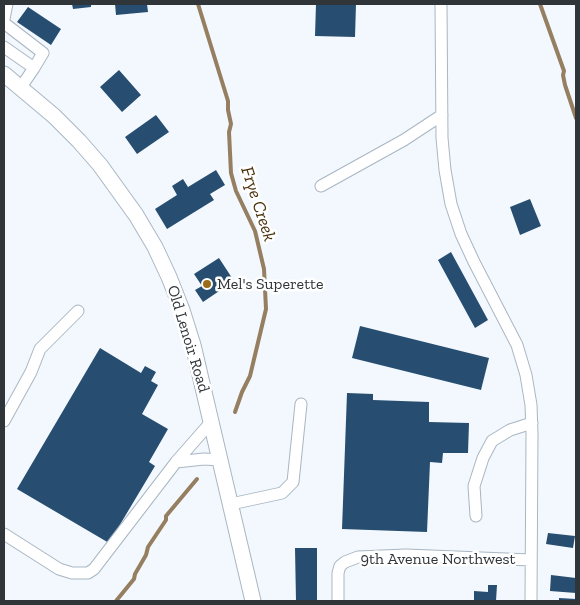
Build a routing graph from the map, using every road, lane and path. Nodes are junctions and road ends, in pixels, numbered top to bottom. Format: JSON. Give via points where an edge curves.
{"nodes":[{"id":1,"x":6,"y":4,"type":"edge"},
{"id":2,"x":441,"y":4,"type":"edge"},
{"id":3,"x":4,"y":19,"type":"edge"},
{"id":4,"x":4,"y":24,"type":"edge"},
{"id":5,"x":4,"y":46,"type":"edge"},
{"id":6,"x":34,"y":68,"type":"junction"},
{"id":7,"x":4,"y":74,"type":"edge"},
{"id":8,"x":21,"y":87,"type":"junction"},
{"id":9,"x":442,"y":115,"type":"junction"},
{"id":10,"x":321,"y":186,"type":"dead end"},
{"id":11,"x":78,"y":311,"type":"dead end"},
{"id":12,"x":301,"y":404,"type":"dead end"},
{"id":13,"x":212,"y":421,"type":"junction"},
{"id":14,"x":4,"y":422,"type":"edge"},
{"id":15,"x":532,"y":424,"type":"junction"},
{"id":16,"x":221,"y":460,"type":"junction"},
{"id":17,"x":176,"y":462,"type":"junction"},
{"id":18,"x":231,"y":504,"type":"junction"},
{"id":19,"x":476,"y":516,"type":"dead end"},
{"id":20,"x":4,"y":534,"type":"edge"},
{"id":21,"x":531,"y":560,"type":"junction"},
{"id":22,"x":253,"y":601,"type":"edge"},
{"id":23,"x":338,"y":601,"type":"edge"},
{"id":24,"x":531,"y":601,"type":"edge"}],
"edges":[{"from":1,"to":3,"type":"street"},
{"from":2,"to":9,"type":"street"},
{"from":4,"to":6,"type":"street","via":[[43,53]]},
{"from":5,"to":6,"type":"street"},
{"from":6,"to":8,"type":"street"},
{"from":7,"to":8,"type":"main road","name":"Old Lenoir Road"},
{"from":8,"to":13,"type":"main road","name":"Old Lenoir Road","via":[[100,165],[155,247],[194,345]]},
{"from":9,"to":10,"type":"street"},
{"from":9,"to":15,"type":"street","via":[[444,170],[450,204],[474,262],[517,345],[526,375]]},
{"from":11,"to":14,"type":"street","via":[[40,349]]},
{"from":12,"to":18,"type":"street","via":[[293,482],[282,493]]},
{"from":13,"to":16,"type":"main road","name":"Old Lenoir Road"},
{"from":13,"to":17,"type":"street"},
{"from":15,"to":19,"type":"street","via":[[510,430],[492,441],[474,486]]},
{"from":15,"to":21,"type":"street"},
{"from":16,"to":17,"type":"street"},
{"from":16,"to":18,"type":"main road","name":"Old Lenoir Road"},
{"from":17,"to":20,"type":"street","via":[[88,573],[59,569]]},
{"from":18,"to":22,"type":"main road","name":"Old Lenoir Road"},
{"from":21,"to":23,"type":"street","name":"9th Avenue Northwest","via":[[358,557],[340,566]]},
{"from":21,"to":24,"type":"street"}]}
